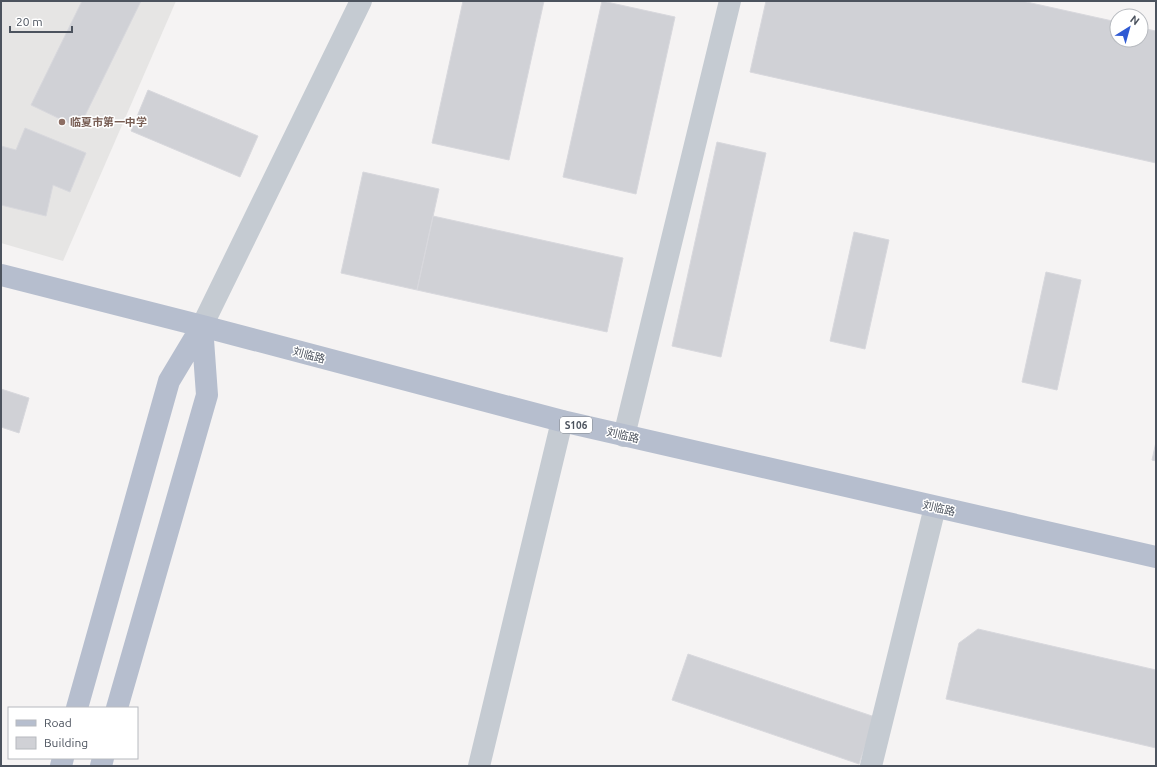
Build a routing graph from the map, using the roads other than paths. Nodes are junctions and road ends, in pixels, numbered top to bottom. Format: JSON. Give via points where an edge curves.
{"nodes":[{"id":1,"x":361,"y":1,"type":"edge"},
{"id":2,"x":730,"y":1,"type":"edge"},
{"id":3,"x":1,"y":275,"type":"edge"},
{"id":4,"x":202,"y":326,"type":"junction"},
{"id":5,"x":562,"y":421,"type":"junction"},
{"id":6,"x":624,"y":436,"type":"junction"},
{"id":7,"x":935,"y":507,"type":"junction"},
{"id":8,"x":1156,"y":557,"type":"edge"},
{"id":9,"x":77,"y":707,"type":"edge"},
{"id":10,"x":117,"y":707,"type":"edge"},
{"id":11,"x":479,"y":766,"type":"edge"},
{"id":12,"x":871,"y":766,"type":"edge"}],
"edges":[{"from":1,"to":4,"type":"street"},
{"from":2,"to":6,"type":"street"},
{"from":3,"to":4,"type":"main road","name":"刘临路","number":"S106"},
{"from":4,"to":5,"type":"main road","name":"刘临路","number":"S106"},
{"from":4,"to":9,"type":"main road","via":[[169,381]]},
{"from":4,"to":10,"type":"main road","via":[[207,395]]},
{"from":5,"to":6,"type":"main road","name":"刘临路","number":"S106"},
{"from":5,"to":11,"type":"street"},
{"from":6,"to":7,"type":"main road","name":"刘临路","number":"S106"},
{"from":7,"to":8,"type":"main road","name":"刘临路","number":"S106"},
{"from":7,"to":12,"type":"street"}]}
